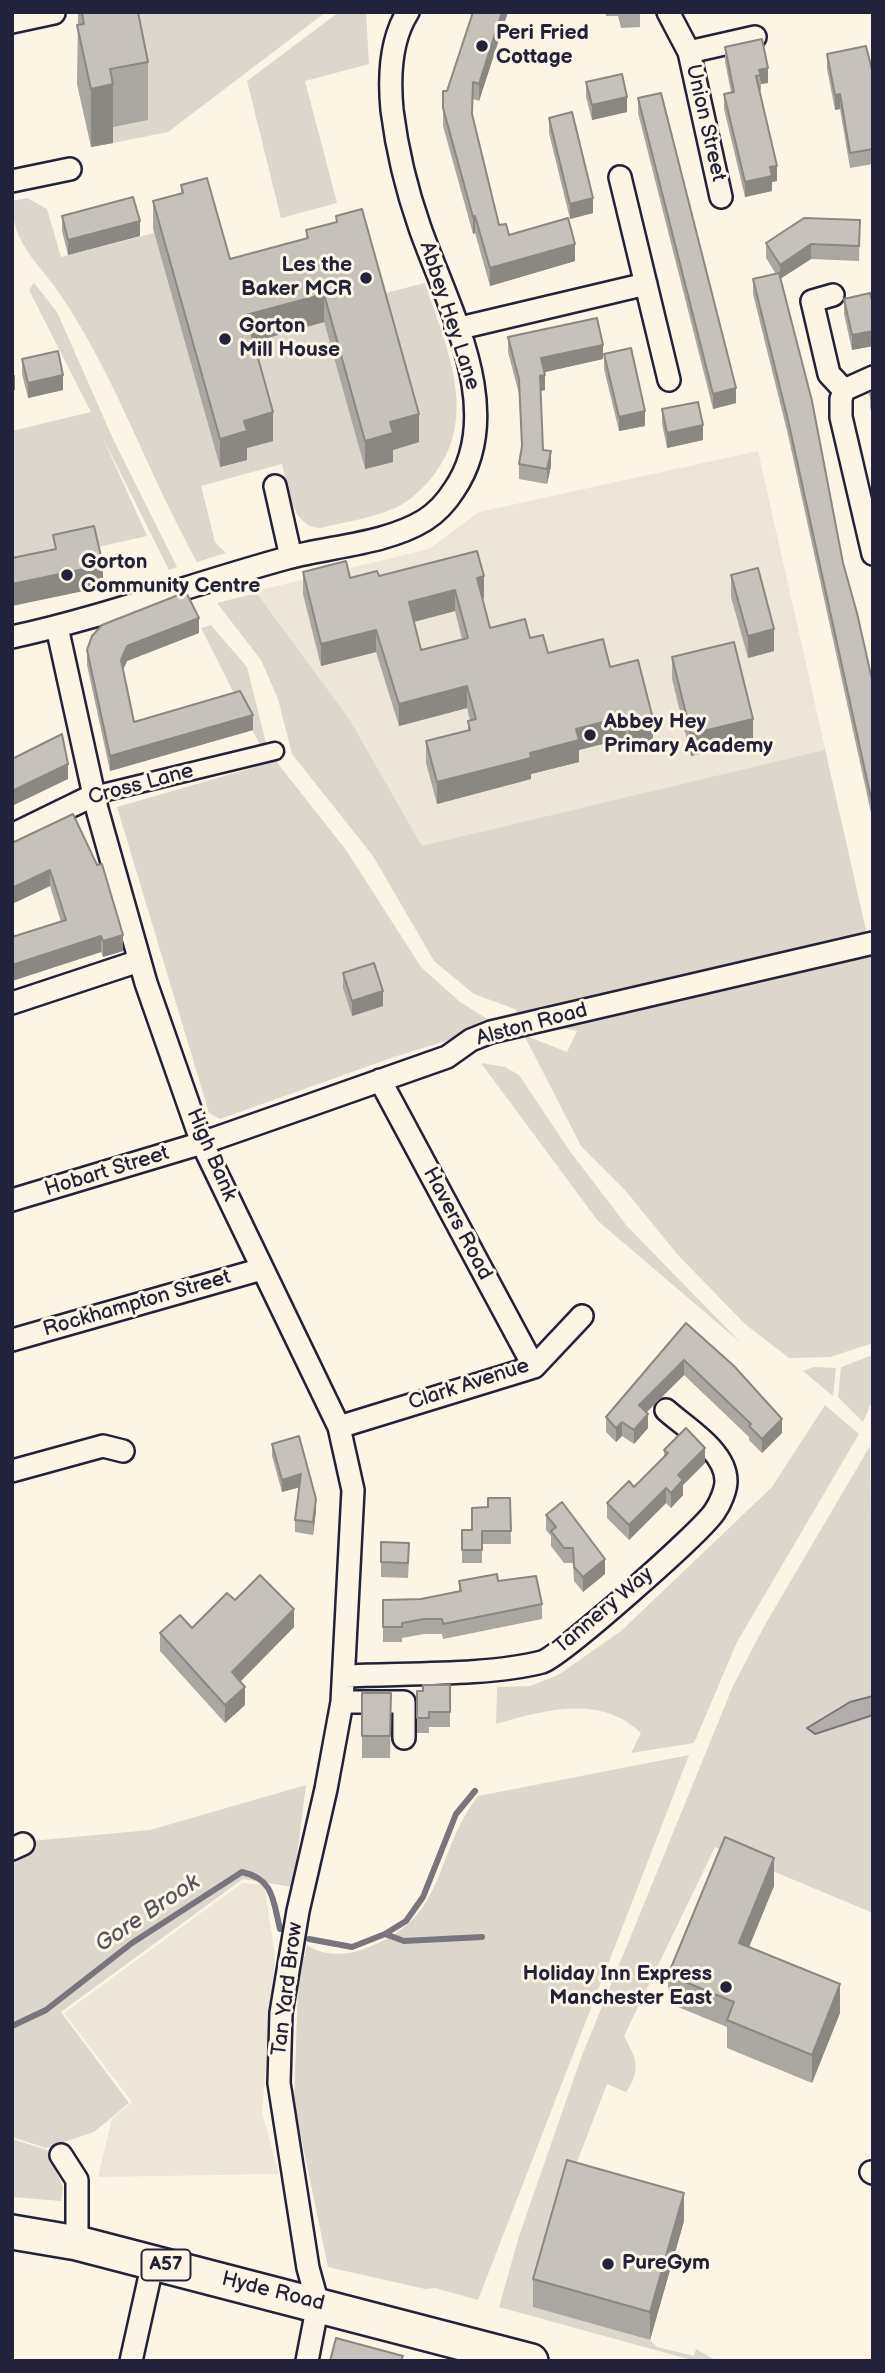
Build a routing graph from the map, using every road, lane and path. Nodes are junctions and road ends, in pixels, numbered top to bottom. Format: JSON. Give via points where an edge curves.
{"nodes":[{"id":1,"x":408,"y":12,"type":"edge"},
{"id":2,"x":668,"y":12,"type":"edge"},
{"id":3,"x":40,"y":14,"type":"edge"},
{"id":4,"x":12,"y":22,"type":"edge"},
{"id":5,"x":755,"y":37,"type":"edge"},
{"id":6,"x":689,"y":51,"type":"junction"},
{"id":7,"x":70,"y":169,"type":"dead end"},
{"id":8,"x":620,"y":177,"type":"dead end"},
{"id":9,"x":12,"y":181,"type":"edge"},
{"id":10,"x":721,"y":197,"type":"dead end"},
{"id":11,"x":646,"y":284,"type":"junction"},
{"id":12,"x":833,"y":295,"type":"dead end"},
{"id":13,"x":456,"y":329,"type":"junction"},
{"id":14,"x":873,"y":377,"type":"edge"},
{"id":15,"x":669,"y":380,"type":"dead end"},
{"id":16,"x":844,"y":390,"type":"junction"},
{"id":17,"x":275,"y":486,"type":"dead end"},
{"id":18,"x":873,"y":554,"type":"edge"},
{"id":19,"x":291,"y":557,"type":"junction"},
{"id":20,"x":57,"y":627,"type":"junction"},
{"id":21,"x":12,"y":636,"type":"edge"},
{"id":22,"x":275,"y":751,"type":"dead end"},
{"id":23,"x":94,"y":795,"type":"junction"},
{"id":24,"x":12,"y":835,"type":"edge"},
{"id":25,"x":873,"y":943,"type":"edge"},
{"id":26,"x":139,"y":961,"type":"junction"},
{"id":27,"x":12,"y":1003,"type":"edge"},
{"id":28,"x":380,"y":1080,"type":"junction"},
{"id":29,"x":202,"y":1143,"type":"junction"},
{"id":30,"x":12,"y":1200,"type":"edge"},
{"id":31,"x":262,"y":1269,"type":"junction"},
{"id":32,"x":582,"y":1316,"type":"dead end"},
{"id":33,"x":12,"y":1340,"type":"edge"},
{"id":34,"x":534,"y":1367,"type":"junction"},
{"id":35,"x":666,"y":1410,"type":"dead end"},
{"id":36,"x":338,"y":1427,"type":"junction"},
{"id":37,"x":123,"y":1451,"type":"dead end"},
{"id":38,"x":12,"y":1472,"type":"edge"},
{"id":39,"x":345,"y":1676,"type":"junction"},
{"id":40,"x":342,"y":1702,"type":"junction"},
{"id":41,"x":404,"y":1738,"type":"dead end"},
{"id":42,"x":61,"y":2155,"type":"dead end"},
{"id":43,"x":12,"y":2232,"type":"edge"},
{"id":44,"x":78,"y":2243,"type":"junction"},
{"id":45,"x":153,"y":2262,"type":"junction"},
{"id":46,"x":318,"y":2304,"type":"junction"},
{"id":47,"x":131,"y":2361,"type":"edge"},
{"id":48,"x":307,"y":2361,"type":"edge"},
{"id":49,"x":531,"y":2361,"type":"edge"}],
"edges":[{"from":1,"to":13,"type":"street","name":"Abbey Hey Lane","via":[[391,72],[395,133],[419,225]]},
{"from":2,"to":6,"type":"street","name":"Union Street"},
{"from":3,"to":4,"type":"street"},
{"from":5,"to":6,"type":"street"},
{"from":6,"to":10,"type":"street","name":"Union Street"},
{"from":7,"to":9,"type":"street"},
{"from":8,"to":11,"type":"street"},
{"from":11,"to":13,"type":"street"},
{"from":11,"to":15,"type":"street"},
{"from":12,"to":16,"type":"street","via":[[812,301],[829,374]]},
{"from":13,"to":19,"type":"street","name":"Abbey Hey Lane","via":[[472,374],[477,416],[471,459],[451,494],[426,519],[401,530]]},
{"from":14,"to":16,"type":"street"},
{"from":16,"to":18,"type":"street","via":[[841,416]]},
{"from":17,"to":19,"type":"street"},
{"from":19,"to":20,"type":"street","name":"Abbey Hey Lane"},
{"from":20,"to":21,"type":"street","name":"Abbey Hey Lane"},
{"from":20,"to":23,"type":"street","name":"High Bank"},
{"from":22,"to":23,"type":"street","name":"Cross Lane"},
{"from":23,"to":24,"type":"street","name":"Cross Lane"},
{"from":23,"to":26,"type":"street","name":"High Bank"},
{"from":25,"to":28,"type":"street","name":"Alston Road","via":[[491,1032],[447,1057]]},
{"from":26,"to":27,"type":"street"},
{"from":26,"to":29,"type":"street","name":"High Bank"},
{"from":28,"to":29,"type":"street","name":"Alston Road"},
{"from":28,"to":34,"type":"street","name":"Havers Road"},
{"from":29,"to":30,"type":"street","name":"Hobart Street"},
{"from":29,"to":31,"type":"street","name":"High Bank"},
{"from":31,"to":33,"type":"street","name":"Rockhampton Street"},
{"from":31,"to":36,"type":"street","name":"High Bank"},
{"from":32,"to":34,"type":"street","name":"Clark Avenue"},
{"from":34,"to":36,"type":"street","name":"Clark Avenue"},
{"from":35,"to":39,"type":"street","name":"Tannery Way","via":[[712,1451],[724,1468],[726,1485],[715,1513],[600,1619],[545,1661],[493,1669]]},
{"from":36,"to":39,"type":"street","name":"High Bank","via":[[354,1490]]},
{"from":37,"to":38,"type":"street","via":[[103,1446]]},
{"from":39,"to":40,"type":"street","name":"Tan Yard Brow"},
{"from":40,"to":41,"type":"street","via":[[404,1702]]},
{"from":40,"to":46,"type":"street","name":"Tan Yard Brow","via":[[281,2013],[279,2083],[308,2268]]},
{"from":42,"to":44,"type":"street","via":[[77,2180]]},
{"from":43,"to":44,"type":"highway","name":"Hyde Road","number":"A57"},
{"from":44,"to":45,"type":"highway","name":"Hyde Road","number":"A57"},
{"from":45,"to":46,"type":"highway","name":"Hyde Road","number":"A57"},
{"from":45,"to":47,"type":"street"},
{"from":46,"to":48,"type":"street"},
{"from":46,"to":49,"type":"highway","name":"Hyde Road","number":"A57"}]}
